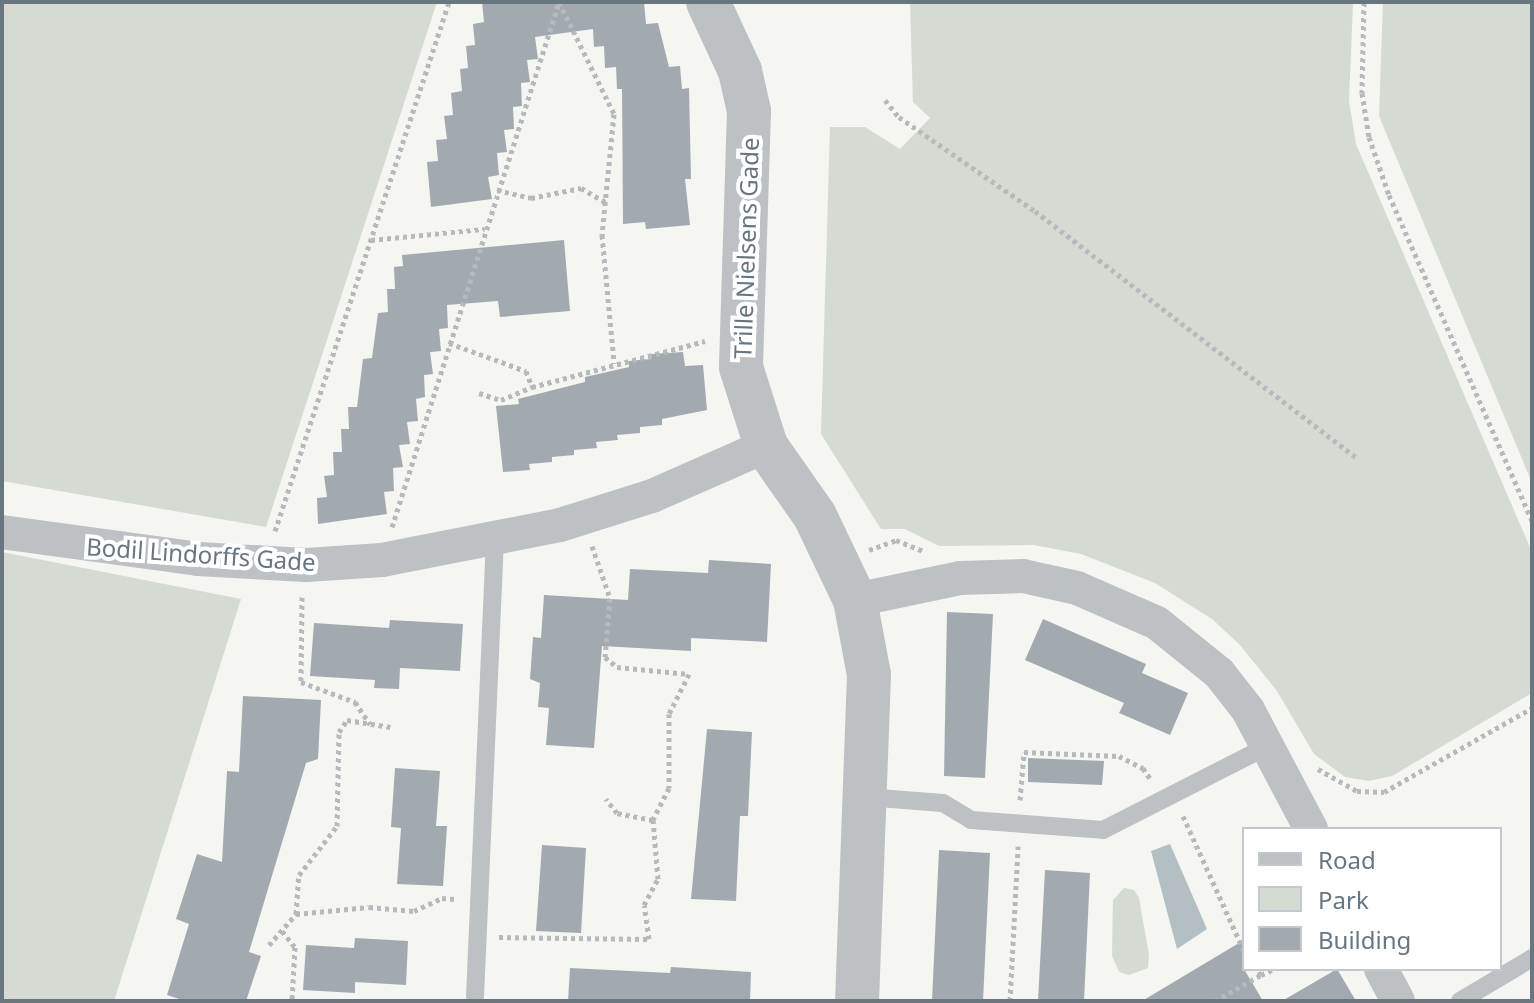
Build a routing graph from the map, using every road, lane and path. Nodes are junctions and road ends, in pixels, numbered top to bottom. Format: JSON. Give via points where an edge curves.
{"nodes":[{"id":1,"x":449,"y":2,"type":"edge"},
{"id":2,"x":708,"y":2,"type":"edge"},
{"id":3,"x":1364,"y":2,"type":"edge"},
{"id":4,"x":885,"y":100,"type":"dead end"},
{"id":5,"x":497,"y":190,"type":"junction"},
{"id":6,"x":605,"y":202,"type":"junction"},
{"id":7,"x":484,"y":229,"type":"junction"},
{"id":8,"x":371,"y":240,"type":"junction"},
{"id":9,"x":739,"y":332,"type":"junction"},
{"id":10,"x":449,"y":343,"type":"junction"},
{"id":11,"x":614,"y":363,"type":"junction"},
{"id":12,"x":532,"y":387,"type":"junction"},
{"id":13,"x":479,"y":393,"type":"dead end"},
{"id":14,"x":766,"y":446,"type":"junction"},
{"id":15,"x":1356,"y":457,"type":"dead end"},
{"id":16,"x":582,"y":518,"type":"junction"},
{"id":17,"x":1532,"y":521,"type":"edge"},
{"id":18,"x":2,"y":532,"type":"edge"},
{"id":19,"x":495,"y":541,"type":"junction"},
{"id":20,"x":382,"y":560,"type":"junction"},
{"id":21,"x":265,"y":562,"type":"junction"},
{"id":22,"x":302,"y":564,"type":"junction"},
{"id":23,"x":855,"y":600,"type":"junction"},
{"id":24,"x":1532,"y":708,"type":"edge"},
{"id":25,"x":370,"y":724,"type":"junction"},
{"id":26,"x":390,"y":727,"type":"dead end"},
{"id":27,"x":1270,"y":745,"type":"junction"},
{"id":28,"x":1310,"y":763,"type":"dead end"},
{"id":29,"x":866,"y":797,"type":"junction"},
{"id":30,"x":1170,"y":798,"type":"junction"},
{"id":31,"x":606,"y":799,"type":"dead end"},
{"id":32,"x":653,"y":820,"type":"junction"},
{"id":33,"x":1019,"y":824,"type":"junction"},
{"id":34,"x":1310,"y":827,"type":"edge"},
{"id":35,"x":479,"y":901,"type":"junction"},
{"id":36,"x":296,"y":914,"type":"junction"},
{"id":37,"x":282,"y":931,"type":"junction"},
{"id":38,"x":478,"y":936,"type":"junction"},
{"id":39,"x":269,"y":945,"type":"dead end"},
{"id":40,"x":1242,"y":947,"type":"edge"},
{"id":41,"x":1532,"y":958,"type":"edge"},
{"id":42,"x":1258,"y":971,"type":"edge"},
{"id":43,"x":1270,"y":971,"type":"edge"},
{"id":44,"x":1382,"y":971,"type":"edge"},
{"id":45,"x":1261,"y":975,"type":"junction"},
{"id":46,"x":475,"y":997,"type":"dead end"},
{"id":47,"x":292,"y":1001,"type":"edge"},
{"id":48,"x":857,"y":1001,"type":"edge"},
{"id":49,"x":1010,"y":1001,"type":"edge"},
{"id":50,"x":1215,"y":1001,"type":"edge"},
{"id":51,"x":1398,"y":1001,"type":"edge"},
{"id":52,"x":1460,"y":1001,"type":"edge"}],
"edges":[{"from":1,"to":8,"type":"path"},
{"from":2,"to":9,"type":"street","name":"Trille Nielsens Gade","via":[[736,61],[749,111]]},
{"from":3,"to":17,"type":"path","via":[[1362,93],[1369,137],[1389,195]]},
{"from":4,"to":15,"type":"path","via":[[899,117],[1035,211]]},
{"from":5,"to":6,"type":"path","via":[[531,198],[581,188]]},
{"from":5,"to":6,"type":"path","via":[[559,2],[614,114]]},
{"from":5,"to":7,"type":"path"},
{"from":6,"to":11,"type":"path","via":[[602,235]]},
{"from":7,"to":8,"type":"path"},
{"from":7,"to":10,"type":"path"},
{"from":8,"to":21,"type":"path"},
{"from":9,"to":11,"type":"path"},
{"from":9,"to":14,"type":"street","name":"Trille Nielsens Gade","via":[[741,367]]},
{"from":10,"to":12,"type":"path","via":[[526,371]]},
{"from":10,"to":20,"type":"path"},
{"from":11,"to":12,"type":"path"},
{"from":12,"to":13,"type":"path","via":[[501,400]]},
{"from":14,"to":16,"type":"street","name":"Bodil Lindorffs Gade","via":[[652,496]]},
{"from":14,"to":23,"type":"street","name":"Trille Nielsens Gade","via":[[815,516]]},
{"from":16,"to":19,"type":"street","name":"Bodil Lindorffs Gade"},
{"from":16,"to":32,"type":"path","via":[[610,598],[605,657],[617,667],[689,674],[669,714],[669,788]]},
{"from":18,"to":21,"type":"street","name":"Bodil Lindorffs Gade","via":[[41,541]]},
{"from":19,"to":20,"type":"street","name":"Bodil Lindorffs Gade"},
{"from":19,"to":35,"type":"lane"},
{"from":20,"to":22,"type":"street","name":"Bodil Lindorffs Gade"},
{"from":21,"to":22,"type":"street","name":"Bodil Lindorffs Gade"},
{"from":22,"to":25,"type":"path","via":[[301,682],[355,702]]},
{"from":23,"to":27,"type":"street","via":[[960,578],[1023,576],[1077,588],[1157,623],[1219,673]]},
{"from":23,"to":29,"type":"street","name":"Trille Nielsens Gade","via":[[869,675]]},
{"from":24,"to":28,"type":"path","via":[[1384,792],[1337,784]]},
{"from":25,"to":26,"type":"path"},
{"from":25,"to":36,"type":"path","via":[[347,720],[339,732],[337,826],[299,875]]},
{"from":27,"to":30,"type":"lane"},
{"from":27,"to":34,"type":"street"},
{"from":29,"to":33,"type":"lane","via":[[943,803],[971,820]]},
{"from":29,"to":48,"type":"street","name":"Trille Nielsens Gade"},
{"from":30,"to":33,"type":"lane","via":[[1103,830]]},
{"from":30,"to":33,"type":"path","via":[[1159,793],[1143,768],[1119,756],[1024,752]]},
{"from":30,"to":40,"type":"path","via":[[1181,811]]},
{"from":31,"to":32,"type":"path","via":[[617,813]]},
{"from":32,"to":38,"type":"path","via":[[658,879],[644,905],[649,939]]},
{"from":33,"to":49,"type":"path"},
{"from":35,"to":36,"type":"path","via":[[442,898],[414,911],[369,907]]},
{"from":35,"to":38,"type":"lane"},
{"from":36,"to":37,"type":"path"},
{"from":37,"to":39,"type":"path"},
{"from":37,"to":47,"type":"path","via":[[295,947]]},
{"from":38,"to":46,"type":"lane"},
{"from":41,"to":52,"type":"lane"},
{"from":42,"to":45,"type":"path"},
{"from":43,"to":45,"type":"path"},
{"from":44,"to":51,"type":"street"},
{"from":45,"to":50,"type":"path"}]}
